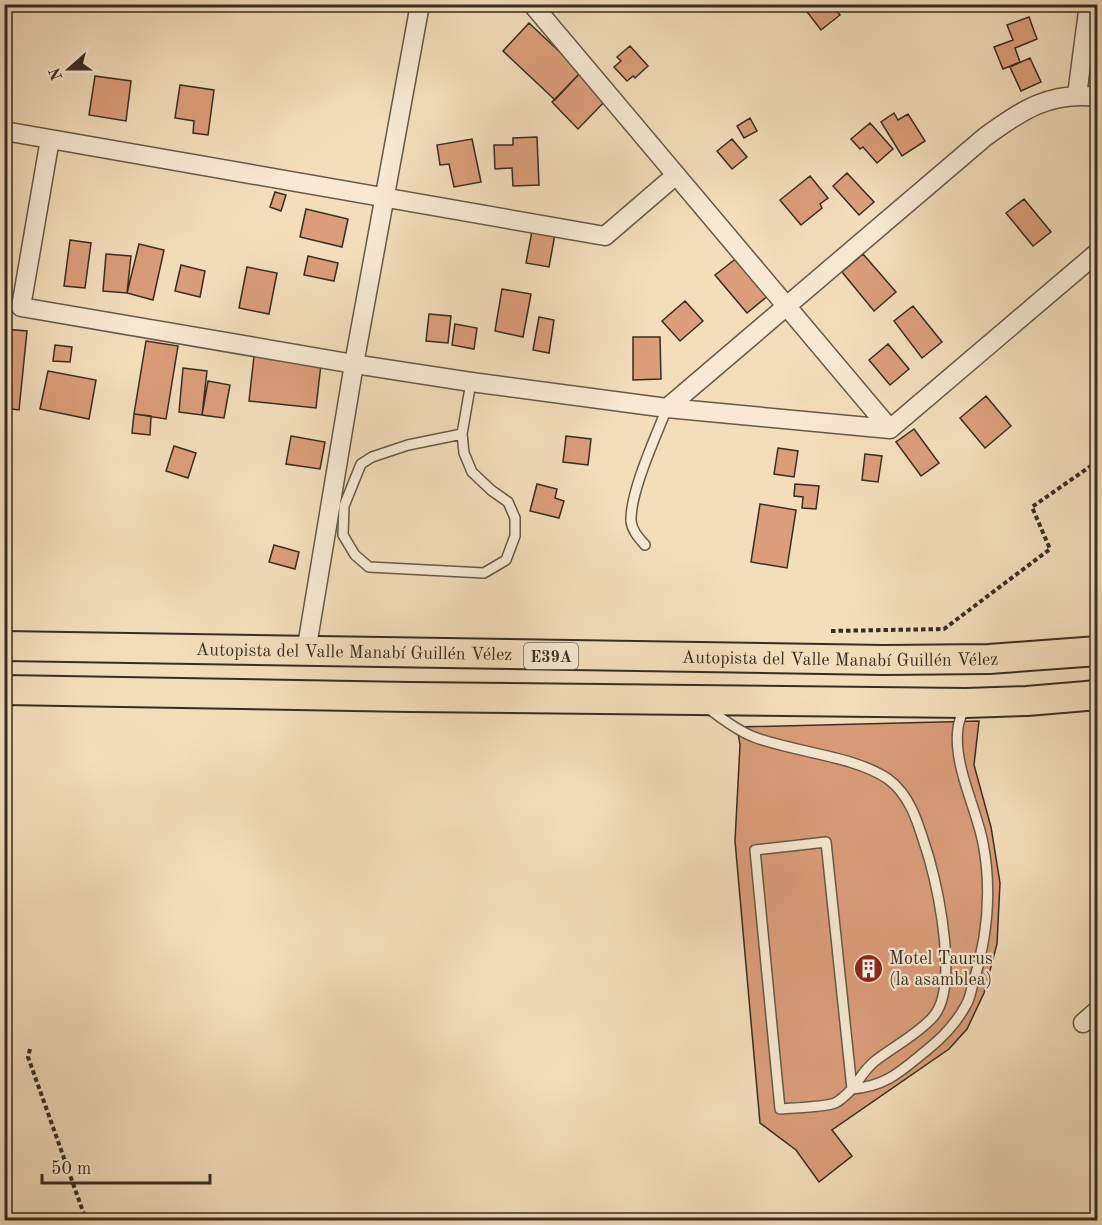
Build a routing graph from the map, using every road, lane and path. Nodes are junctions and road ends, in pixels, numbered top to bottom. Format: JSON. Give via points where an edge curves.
{"nodes":[{"id":1,"x":420,"y":4,"type":"edge"},
{"id":2,"x":532,"y":4,"type":"edge"},
{"id":3,"x":1089,"y":4,"type":"edge"},
{"id":4,"x":1077,"y":95,"type":"junction"},
{"id":5,"x":1098,"y":97,"type":"edge"},
{"id":6,"x":4,"y":131,"type":"edge"},
{"id":7,"x":50,"y":139,"type":"junction"},
{"id":8,"x":676,"y":175,"type":"junction"},
{"id":9,"x":383,"y":198,"type":"junction"},
{"id":10,"x":1098,"y":252,"type":"edge"},
{"id":11,"x":786,"y":307,"type":"junction"},
{"id":12,"x":354,"y":364,"type":"junction"},
{"id":13,"x":471,"y":382,"type":"junction"},
{"id":14,"x":667,"y":408,"type":"junction"},
{"id":15,"x":890,"y":429,"type":"junction"},
{"id":16,"x":462,"y":434,"type":"junction"},
{"id":17,"x":1098,"y":461,"type":"edge"},
{"id":18,"x":645,"y":545,"type":"dead end"},
{"id":19,"x":831,"y":631,"type":"dead end"},
{"id":20,"x":4,"y":646,"type":"edge"},
{"id":21,"x":1098,"y":651,"type":"edge"},
{"id":22,"x":306,"y":652,"type":"junction"},
{"id":23,"x":4,"y":690,"type":"edge"},
{"id":24,"x":1098,"y":695,"type":"edge"},
{"id":25,"x":699,"y":700,"type":"junction"},
{"id":26,"x":966,"y":703,"type":"junction"},
{"id":27,"x":1098,"y":1010,"type":"edge"},
{"id":28,"x":1083,"y":1023,"type":"dead end"},
{"id":29,"x":30,"y":1049,"type":"dead end"},
{"id":30,"x":852,"y":1089,"type":"junction"},
{"id":31,"x":86,"y":1221,"type":"edge"}],
"edges":[{"from":1,"to":9,"type":"street"},
{"from":2,"to":8,"type":"street"},
{"from":3,"to":4,"type":"street"},
{"from":4,"to":5,"type":"street"},
{"from":4,"to":11,"type":"street","via":[[1051,99],[1019,113]]},
{"from":6,"to":7,"type":"street"},
{"from":7,"to":9,"type":"street"},
{"from":7,"to":12,"type":"street","via":[[21,307]]},
{"from":8,"to":9,"type":"street","via":[[605,236]]},
{"from":8,"to":11,"type":"street"},
{"from":9,"to":12,"type":"street"},
{"from":10,"to":15,"type":"street"},
{"from":11,"to":14,"type":"street"},
{"from":11,"to":15,"type":"street"},
{"from":12,"to":13,"type":"street"},
{"from":12,"to":22,"type":"street"},
{"from":13,"to":14,"type":"street"},
{"from":13,"to":16,"type":"lane"},
{"from":14,"to":15,"type":"street"},
{"from":14,"to":18,"type":"lane","via":[[633,498],[631,522]]},
{"from":16,"to":16,"type":"lane","via":[[472,472],[508,502],[515,518],[515,536],[506,560],[484,573],[369,567],[355,555],[344,535],[344,506],[361,464],[408,445]]},
{"from":17,"to":19,"type":"path","via":[[1032,507],[1050,549],[944,630]]},
{"from":20,"to":22,"type":"main road","name":"Autopista del Valle Manabí Guillén Vélez","number":"E39A"},
{"from":21,"to":22,"type":"main road","name":"Autopista del Valle Manabí Guillén Vélez","number":"E39A","via":[[989,659],[884,660]]},
{"from":23,"to":25,"type":"main road"},
{"from":24,"to":26,"type":"main road"},
{"from":25,"to":26,"type":"main road"},
{"from":25,"to":30,"type":"lane","via":[[753,737],[871,770],[897,788],[917,819],[932,868],[945,939],[944,998],[934,1016],[862,1073]]},
{"from":26,"to":30,"type":"lane","via":[[958,725],[959,759],[975,809],[987,883],[987,923],[980,964],[967,1005],[943,1038],[888,1081]]},
{"from":27,"to":28,"type":"street"},
{"from":29,"to":31,"type":"path","via":[[28,1057]]},
{"from":30,"to":30,"type":"lane","via":[[826,842],[755,850],[780,1109],[835,1103]]}]}
